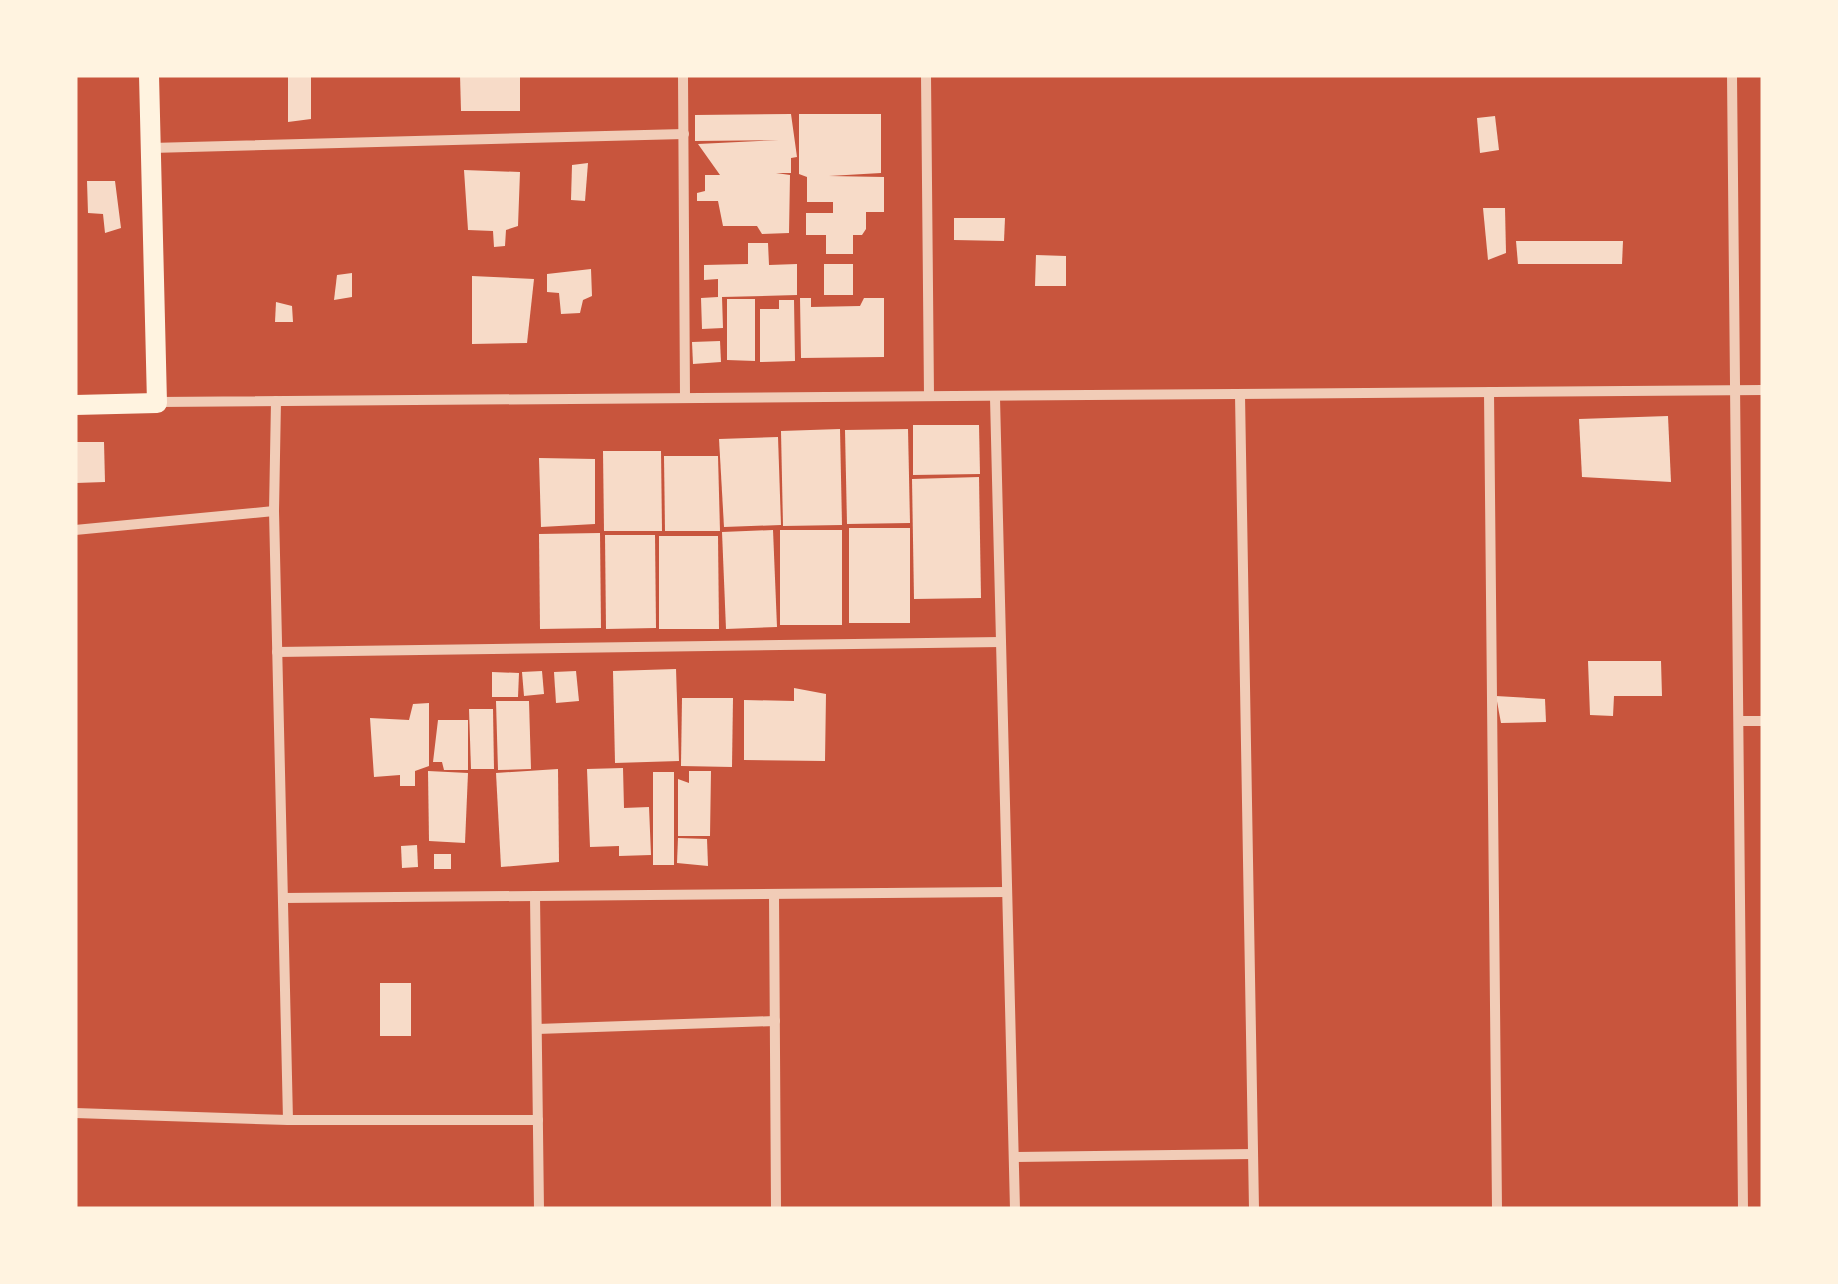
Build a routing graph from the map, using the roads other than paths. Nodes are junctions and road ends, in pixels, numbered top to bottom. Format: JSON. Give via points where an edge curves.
{"nodes":[{"id":1,"x":149,"y":75,"type":"edge"},
{"id":2,"x":683,"y":75,"type":"edge"},
{"id":3,"x":926,"y":75,"type":"edge"},
{"id":4,"x":1732,"y":75,"type":"edge"},
{"id":5,"x":684,"y":134,"type":"junction"},
{"id":6,"x":150,"y":148,"type":"junction"},
{"id":7,"x":1733,"y":390,"type":"junction"},
{"id":8,"x":1763,"y":390,"type":"edge"},
{"id":9,"x":1488,"y":392,"type":"junction"},
{"id":10,"x":929,"y":395,"type":"junction"},
{"id":11,"x":1240,"y":395,"type":"junction"},
{"id":12,"x":685,"y":396,"type":"junction"},
{"id":13,"x":995,"y":398,"type":"junction"},
{"id":14,"x":276,"y":401,"type":"junction"},
{"id":15,"x":156,"y":402,"type":"junction"},
{"id":16,"x":75,"y":405,"type":"edge"},
{"id":17,"x":274,"y":511,"type":"junction"},
{"id":18,"x":75,"y":530,"type":"edge"},
{"id":19,"x":1001,"y":642,"type":"junction"},
{"id":20,"x":277,"y":652,"type":"junction"},
{"id":21,"x":1739,"y":721,"type":"junction"},
{"id":22,"x":1763,"y":721,"type":"edge"},
{"id":23,"x":1007,"y":892,"type":"junction"},
{"id":24,"x":774,"y":894,"type":"junction"},
{"id":25,"x":535,"y":896,"type":"junction"},
{"id":26,"x":282,"y":898,"type":"junction"},
{"id":27,"x":775,"y":1022,"type":"junction"},
{"id":28,"x":537,"y":1029,"type":"junction"},
{"id":29,"x":75,"y":1113,"type":"edge"},
{"id":30,"x":288,"y":1120,"type":"junction"},
{"id":31,"x":538,"y":1120,"type":"junction"},
{"id":32,"x":1253,"y":1154,"type":"junction"},
{"id":33,"x":1014,"y":1157,"type":"junction"},
{"id":34,"x":539,"y":1209,"type":"edge"},
{"id":35,"x":776,"y":1209,"type":"edge"},
{"id":36,"x":1015,"y":1209,"type":"edge"},
{"id":37,"x":1254,"y":1209,"type":"edge"},
{"id":38,"x":1497,"y":1209,"type":"edge"},
{"id":39,"x":1743,"y":1209,"type":"edge"}],
"edges":[{"from":1,"to":6,"type":"main road"},
{"from":2,"to":5,"type":"street"},
{"from":3,"to":10,"type":"street"},
{"from":4,"to":7,"type":"street"},
{"from":5,"to":6,"type":"street"},
{"from":5,"to":12,"type":"street"},
{"from":6,"to":15,"type":"main road"},
{"from":7,"to":8,"type":"street"},
{"from":7,"to":9,"type":"street"},
{"from":7,"to":21,"type":"street"},
{"from":9,"to":11,"type":"street"},
{"from":9,"to":38,"type":"street"},
{"from":10,"to":12,"type":"street"},
{"from":10,"to":13,"type":"street"},
{"from":11,"to":13,"type":"street"},
{"from":11,"to":32,"type":"street"},
{"from":12,"to":14,"type":"street"},
{"from":13,"to":19,"type":"street"},
{"from":14,"to":15,"type":"street"},
{"from":14,"to":17,"type":"street"},
{"from":15,"to":16,"type":"main road"},
{"from":17,"to":18,"type":"street"},
{"from":17,"to":20,"type":"street"},
{"from":19,"to":20,"type":"street"},
{"from":19,"to":23,"type":"street"},
{"from":20,"to":26,"type":"street"},
{"from":21,"to":22,"type":"street"},
{"from":21,"to":39,"type":"street"},
{"from":23,"to":24,"type":"street"},
{"from":23,"to":33,"type":"street"},
{"from":24,"to":25,"type":"street"},
{"from":24,"to":27,"type":"street"},
{"from":25,"to":26,"type":"street"},
{"from":25,"to":28,"type":"street"},
{"from":26,"to":30,"type":"street"},
{"from":27,"to":28,"type":"street"},
{"from":27,"to":35,"type":"street"},
{"from":28,"to":31,"type":"street"},
{"from":29,"to":30,"type":"street"},
{"from":30,"to":31,"type":"street"},
{"from":31,"to":34,"type":"street"},
{"from":32,"to":33,"type":"street"},
{"from":32,"to":37,"type":"street"},
{"from":33,"to":36,"type":"street"}]}
